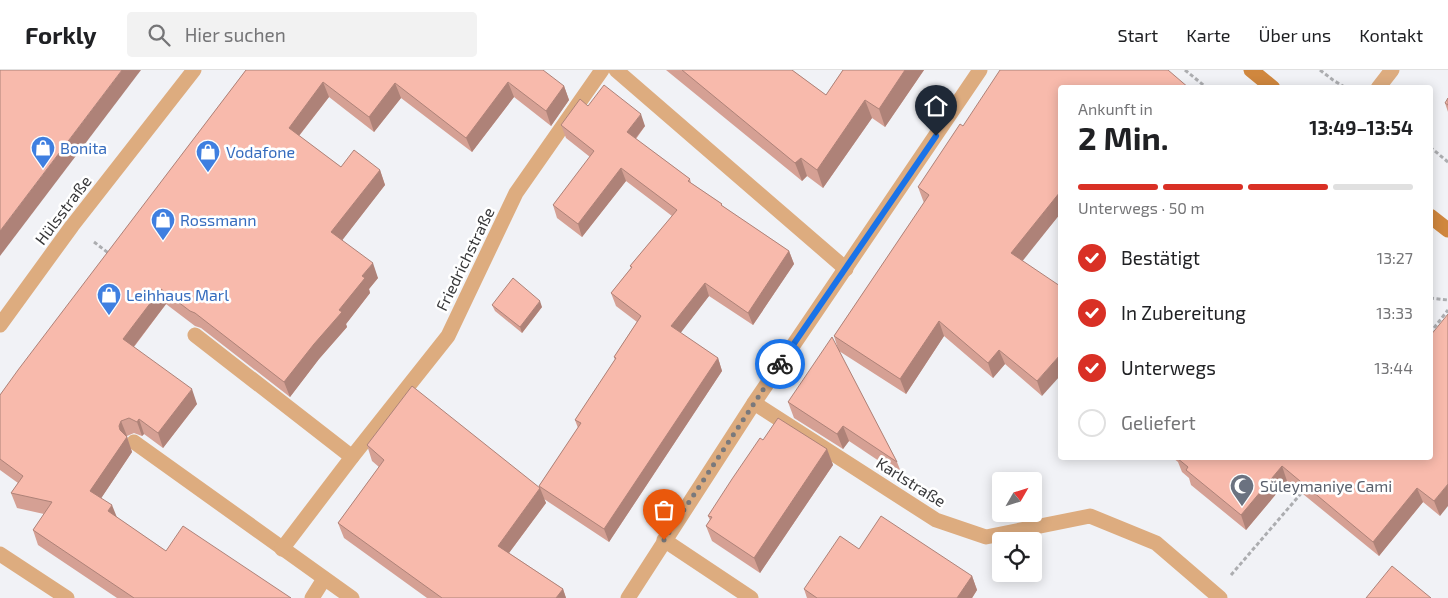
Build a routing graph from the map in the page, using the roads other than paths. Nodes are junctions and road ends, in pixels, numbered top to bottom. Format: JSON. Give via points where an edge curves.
{"nodes":[{"id":1,"x":194,"y":70,"type":"edge"},
{"id":2,"x":602,"y":70,"type":"edge"},
{"id":3,"x":616,"y":70,"type":"edge"},
{"id":4,"x":980,"y":70,"type":"edge"},
{"id":5,"x":1251,"y":70,"type":"edge"},
{"id":6,"x":1392,"y":70,"type":"edge"},
{"id":7,"x":1269,"y":85,"type":"edge"},
{"id":8,"x":1380,"y":85,"type":"edge"},
{"id":9,"x":1433,"y":218,"type":"edge"},
{"id":10,"x":1448,"y":230,"type":"edge"},
{"id":11,"x":846,"y":268,"type":"junction"},
{"id":12,"x":0,"y":325,"type":"edge"},
{"id":13,"x":195,"y":336,"type":"dead end"},
{"id":14,"x":754,"y":403,"type":"junction"},
{"id":15,"x":134,"y":442,"type":"edge"},
{"id":16,"x":352,"y":457,"type":"junction"},
{"id":17,"x":664,"y":540,"type":"junction"},
{"id":18,"x":282,"y":549,"type":"junction"},
{"id":19,"x":0,"y":554,"type":"edge"},
{"id":20,"x":324,"y":579,"type":"junction"},
{"id":21,"x":1217,"y":596,"type":"edge"},
{"id":22,"x":67,"y":598,"type":"edge"},
{"id":23,"x":312,"y":598,"type":"edge"},
{"id":24,"x":352,"y":598,"type":"edge"},
{"id":25,"x":628,"y":598,"type":"edge"},
{"id":26,"x":751,"y":598,"type":"edge"}],
"edges":[{"from":1,"to":12,"type":"street","name":"Hülsstraße","via":[[72,226]]},
{"from":2,"to":16,"type":"street","name":"Friedrichstraße","via":[[516,193],[448,336]]},
{"from":3,"to":11,"type":"street"},
{"from":4,"to":11,"type":"street"},
{"from":5,"to":7,"type":"main road"},
{"from":6,"to":8,"type":"street"},
{"from":9,"to":10,"type":"main road"},
{"from":11,"to":14,"type":"street"},
{"from":13,"to":16,"type":"street"},
{"from":14,"to":17,"type":"street"},
{"from":14,"to":21,"type":"street","name":"Karlstraße","via":[[936,520],[986,538],[1090,516],[1156,543]]},
{"from":15,"to":18,"type":"street"},
{"from":16,"to":18,"type":"street","name":"Friedrichstraße"},
{"from":17,"to":25,"type":"street"},
{"from":17,"to":26,"type":"street"},
{"from":18,"to":20,"type":"street"},
{"from":19,"to":22,"type":"street"},
{"from":20,"to":23,"type":"street"},
{"from":20,"to":24,"type":"street"}]}
